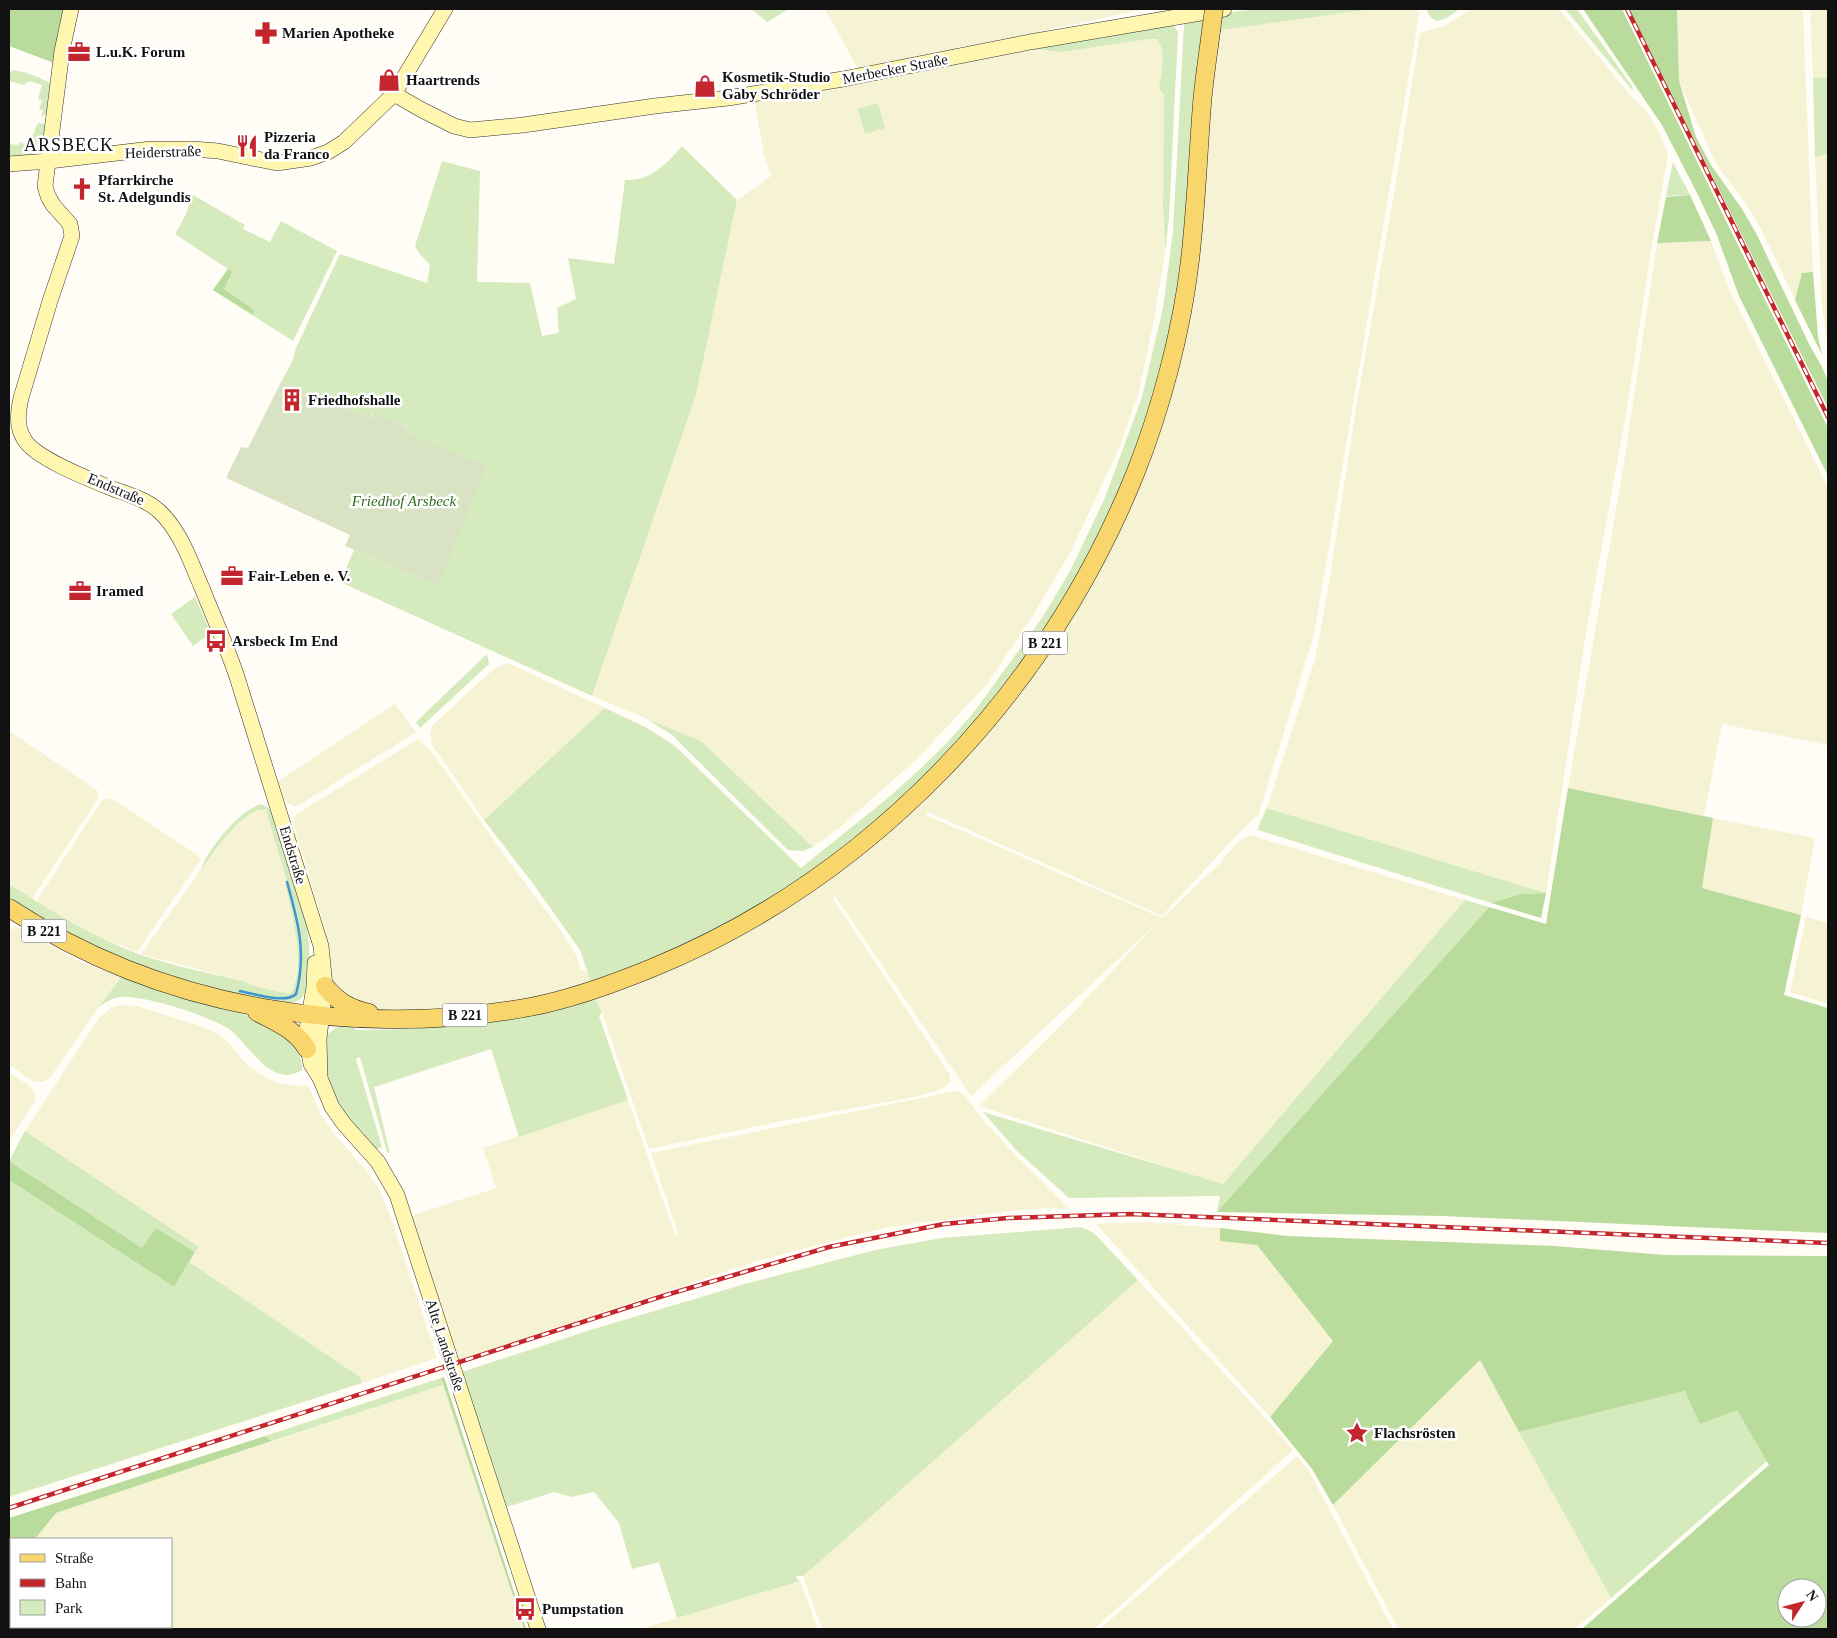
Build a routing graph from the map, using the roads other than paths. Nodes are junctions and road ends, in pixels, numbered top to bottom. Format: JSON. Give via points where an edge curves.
{"nodes":[{"id":1,"x":72,"y":9,"type":"edge"},
{"id":2,"x":445,"y":9,"type":"edge"},
{"id":3,"x":1214,"y":9,"type":"edge"},
{"id":4,"x":1224,"y":9,"type":"edge"},
{"id":5,"x":394,"y":94,"type":"junction"},
{"id":6,"x":49,"y":161,"type":"junction"},
{"id":7,"x":9,"y":164,"type":"edge"},
{"id":8,"x":9,"y":908,"type":"edge"},
{"id":9,"x":314,"y":924,"type":"junction"},
{"id":10,"x":325,"y":986,"type":"junction"},
{"id":11,"x":241,"y":1004,"type":"junction"},
{"id":12,"x":316,"y":1015,"type":"junction"},
{"id":13,"x":396,"y":1019,"type":"junction"},
{"id":14,"x":307,"y":1049,"type":"junction"},
{"id":15,"x":320,"y":1078,"type":"junction"},
{"id":16,"x":538,"y":1629,"type":"edge"}],
"edges":[{"from":1,"to":6,"type":"main road","name":"Endstraße","via":[[62,51]]},
{"from":2,"to":5,"type":"main road","name":"Heiderstraße"},
{"from":3,"to":13,"type":"main road","number":"B 221","bridge":true,"via":[[1189,268],[1172,353],[1150,431],[1135,474],[1088,573],[1032,663],[994,713],[938,774],[886,823],[799,890],[703,945],[620,981],[532,1006],[484,1014]]},
{"from":4,"to":5,"type":"main road","name":"Merbecker Straße","via":[[1030,42],[843,79],[523,125],[470,130],[446,122]]},
{"from":5,"to":6,"type":"main road","name":"Heiderstraße","via":[[344,142],[328,152],[296,161],[278,163],[218,151],[151,149]]},
{"from":6,"to":7,"type":"main road","name":"Heiderstraße"},
{"from":6,"to":9,"type":"main road","name":"Endstraße","via":[[45,186],[48,196],[70,224],[72,236],[21,398],[17,414],[20,429],[30,446],[54,462],[152,505],[178,534],[235,670]]},
{"from":8,"to":11,"type":"main road","number":"B 221","via":[[47,932],[134,974]]},
{"from":9,"to":10,"type":"main road","name":"Endstraße","via":[[321,946]]},
{"from":9,"to":12,"type":"main road"},
{"from":10,"to":12,"type":"main road","name":"Endstraße"},
{"from":10,"to":13,"type":"main road","number":"B 221","via":[[335,998],[351,1008]]},
{"from":11,"to":12,"type":"main road","number":"B 221"},
{"from":11,"to":14,"type":"main road","number":"B 221","via":[[286,1027]]},
{"from":12,"to":13,"type":"main road","number":"B 221"},
{"from":12,"to":14,"type":"main road","via":[[306,1035]]},
{"from":12,"to":15,"type":"main road"},
{"from":14,"to":15,"type":"main road","name":"Alte Landstraße"},
{"from":15,"to":16,"type":"main road","name":"Alte Landstraße","via":[[332,1107],[378,1162],[397,1195]]}]}
